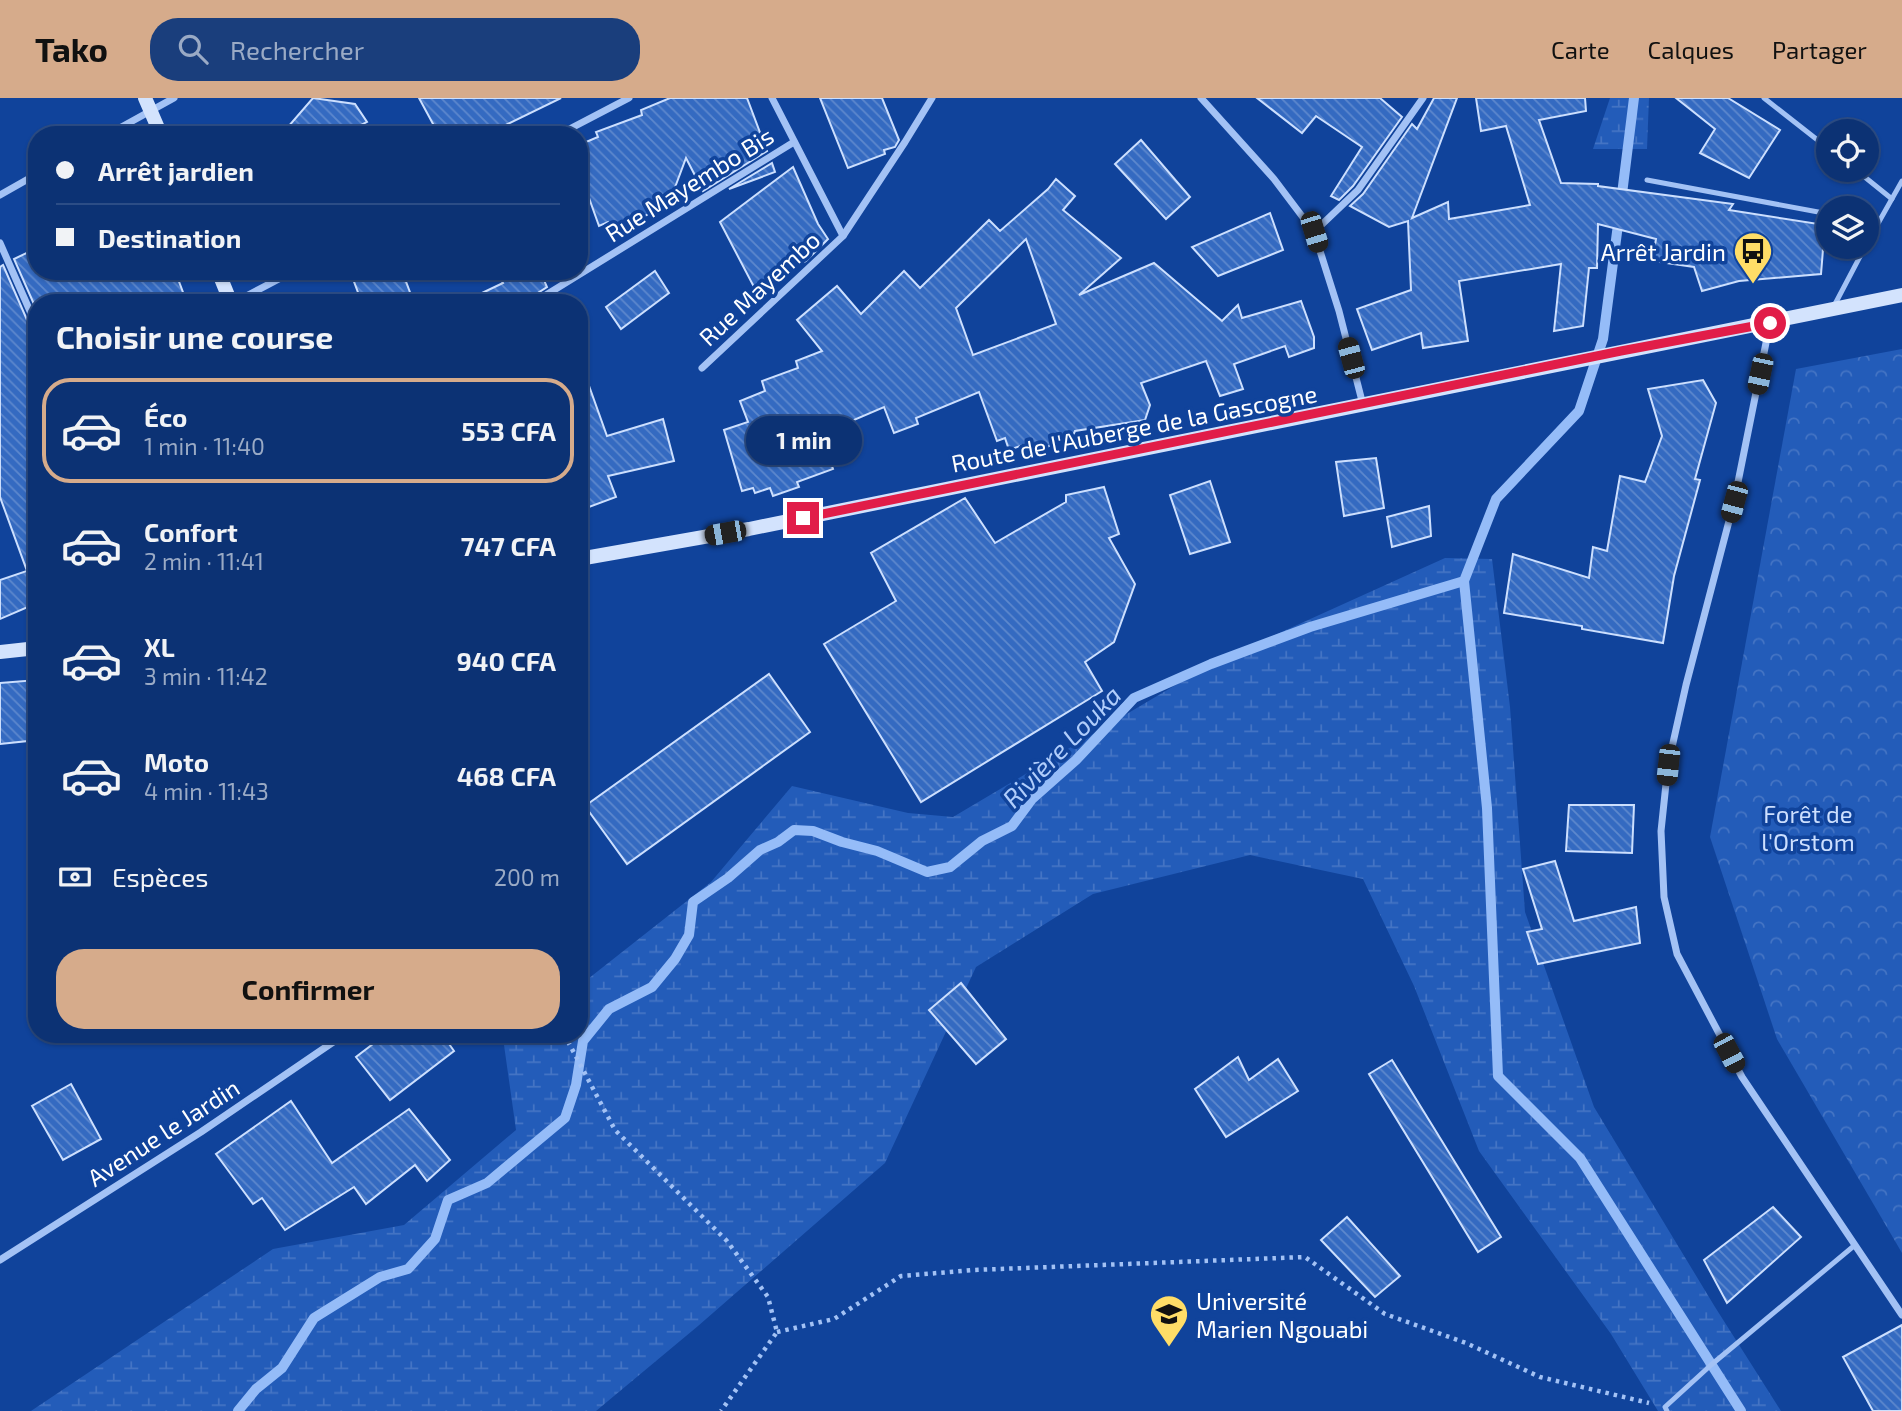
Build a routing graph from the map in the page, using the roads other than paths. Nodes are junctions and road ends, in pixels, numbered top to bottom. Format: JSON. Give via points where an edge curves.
{"nodes":[{"id":1,"x":174,"y":98,"type":"edge"},
{"id":2,"x":629,"y":98,"type":"edge"},
{"id":3,"x":772,"y":98,"type":"edge"},
{"id":4,"x":932,"y":98,"type":"edge"},
{"id":5,"x":1201,"y":98,"type":"edge"},
{"id":6,"x":1423,"y":98,"type":"edge"},
{"id":7,"x":1764,"y":98,"type":"edge"},
{"id":8,"x":148,"y":104,"type":"edge"},
{"id":9,"x":119,"y":126,"type":"edge"},
{"id":10,"x":157,"y":126,"type":"edge"},
{"id":11,"x":575,"y":126,"type":"edge"},
{"id":12,"x":1816,"y":139,"type":"edge"},
{"id":13,"x":794,"y":142,"type":"junction"},
{"id":14,"x":28,"y":179,"type":"edge"},
{"id":15,"x":1647,"y":180,"type":"dead end"},
{"id":16,"x":1902,"y":181,"type":"edge"},
{"id":17,"x":1871,"y":182,"type":"edge"},
{"id":18,"x":0,"y":195,"type":"edge"},
{"id":19,"x":1892,"y":198,"type":"junction"},
{"id":20,"x":1816,"y":212,"type":"edge"},
{"id":21,"x":1879,"y":220,"type":"edge"},
{"id":22,"x":1314,"y":232,"type":"junction"},
{"id":23,"x":843,"y":236,"type":"junction"},
{"id":24,"x":0,"y":243,"type":"edge"},
{"id":25,"x":1859,"y":259,"type":"edge"},
{"id":26,"x":588,"y":269,"type":"edge"},
{"id":27,"x":277,"y":280,"type":"edge"},
{"id":28,"x":570,"y":280,"type":"edge"},
{"id":29,"x":249,"y":294,"type":"edge"},
{"id":30,"x":548,"y":294,"type":"edge"},
{"id":31,"x":1902,"y":295,"type":"edge"},
{"id":32,"x":28,"y":307,"type":"edge"},
{"id":33,"x":1832,"y":309,"type":"junction"},
{"id":34,"x":1770,"y":323,"type":"junction"},
{"id":35,"x":702,"y":368,"type":"dead end"},
{"id":36,"x":1363,"y":405,"type":"junction"},
{"id":37,"x":588,"y":557,"type":"edge"},
{"id":38,"x":28,"y":649,"type":"edge"},
{"id":39,"x":0,"y":652,"type":"edge"},
{"id":40,"x":332,"y":1043,"type":"edge"},
{"id":41,"x":1855,"y":1245,"type":"junction"},
{"id":42,"x":0,"y":1260,"type":"edge"},
{"id":43,"x":1902,"y":1315,"type":"edge"},
{"id":44,"x":1666,"y":1409,"type":"edge"}],
"edges":[{"from":1,"to":8,"type":"street"},
{"from":2,"to":11,"type":"street"},
{"from":3,"to":13,"type":"street","name":"Rue Mayembo"},
{"from":4,"to":23,"type":"street","name":"Rue Mayembo"},
{"from":5,"to":22,"type":"street","via":[[1274,178]]},
{"from":6,"to":22,"type":"street","via":[[1358,190]]},
{"from":7,"to":12,"type":"lane"},
{"from":8,"to":9,"type":"street"},
{"from":8,"to":10,"type":"street"},
{"from":13,"to":23,"type":"street","name":"Rue Mayembo"},
{"from":13,"to":26,"type":"street","name":"Rue Mayembo Bis"},
{"from":14,"to":18,"type":"street"},
{"from":15,"to":20,"type":"lane"},
{"from":16,"to":19,"type":"lane"},
{"from":17,"to":19,"type":"lane"},
{"from":19,"to":21,"type":"lane"},
{"from":22,"to":36,"type":"street"},
{"from":23,"to":35,"type":"street","name":"Rue Mayembo"},
{"from":24,"to":32,"type":"street"},
{"from":25,"to":33,"type":"lane"},
{"from":27,"to":29,"type":"street"},
{"from":28,"to":30,"type":"street","name":"Rue Mayembo Bis"},
{"from":31,"to":33,"type":"street","name":"Route de l'Auberge de la Gascogne"},
{"from":33,"to":34,"type":"street","name":"Route de l'Auberge de la Gascogne"},
{"from":34,"to":36,"type":"street","name":"Route de l'Auberge de la Gascogne"},
{"from":34,"to":41,"type":"street","via":[[1734,502],[1668,765],[1661,831],[1664,897],[1677,954],[1742,1077]]},
{"from":36,"to":37,"type":"street","name":"Route de l'Auberge de la Gascogne"},
{"from":38,"to":39,"type":"street"},
{"from":40,"to":42,"type":"street","name":"Avenue le Jardin"},
{"from":41,"to":43,"type":"street"},
{"from":41,"to":44,"type":"lane","via":[[1711,1365]]}]}
